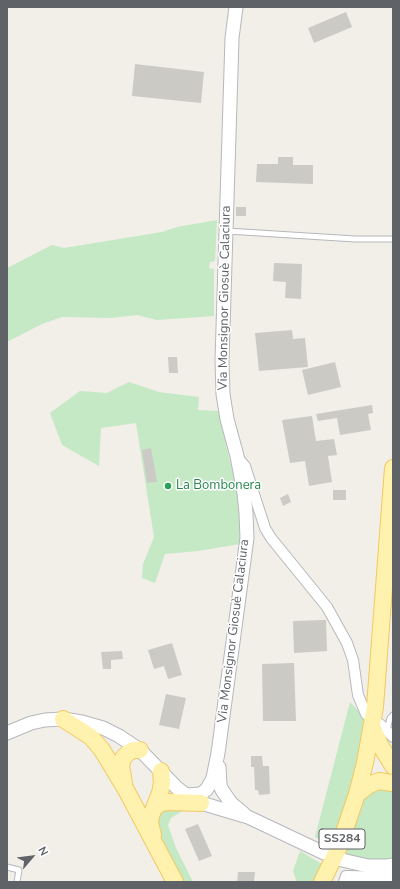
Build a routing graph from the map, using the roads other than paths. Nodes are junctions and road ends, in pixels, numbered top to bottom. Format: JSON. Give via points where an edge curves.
{"nodes":[{"id":1,"x":236,"y":7,"type":"edge"},
{"id":2,"x":226,"y":231,"type":"junction"},
{"id":3,"x":393,"y":239,"type":"edge"},
{"id":4,"x":237,"y":456,"type":"junction"},
{"id":5,"x":393,"y":468,"type":"edge"},
{"id":6,"x":393,"y":715,"type":"edge"},
{"id":7,"x":63,"y":719,"type":"junction"},
{"id":8,"x":380,"y":726,"type":"edge"},
{"id":9,"x":7,"y":733,"type":"edge"},
{"id":10,"x":140,"y":750,"type":"junction"},
{"id":11,"x":393,"y":766,"type":"edge"},
{"id":12,"x":161,"y":771,"type":"junction"},
{"id":13,"x":216,"y":781,"type":"junction"},
{"id":14,"x":393,"y":782,"type":"edge"},
{"id":15,"x":125,"y":788,"type":"junction"},
{"id":16,"x":357,"y":794,"type":"junction"},
{"id":17,"x":186,"y":795,"type":"junction"},
{"id":18,"x":207,"y":806,"type":"junction"},
{"id":19,"x":154,"y":808,"type":"junction"},
{"id":20,"x":248,"y":817,"type":"junction"},
{"id":21,"x":157,"y":848,"type":"junction"},
{"id":22,"x":324,"y":853,"type":"dead end"},
{"id":23,"x":342,"y":860,"type":"dead end"},
{"id":24,"x":393,"y":865,"type":"edge"},
{"id":25,"x":7,"y":867,"type":"edge"},
{"id":26,"x":393,"y":878,"type":"edge"},
{"id":27,"x":17,"y":882,"type":"edge"},
{"id":28,"x":175,"y":882,"type":"edge"},
{"id":29,"x":322,"y":882,"type":"edge"},
{"id":30,"x":344,"y":882,"type":"edge"}],
"edges":[{"from":1,"to":2,"type":"street","name":"Via Monsignor Giosuè Calaciura","via":[[232,38]]},
{"from":2,"to":3,"type":"lane","via":[[355,240]]},
{"from":2,"to":4,"type":"street","name":"Via Monsignor Giosuè Calaciura","via":[[222,329],[223,394]]},
{"from":4,"to":8,"type":"street","via":[[245,466],[265,528],[327,607],[347,643],[353,660],[358,695]]},
{"from":4,"to":13,"type":"street","name":"Via Monsignor Giosuè Calaciura","via":[[246,513],[247,538]]},
{"from":5,"to":8,"type":"main road","number":"SS284","via":[[378,679]]},
{"from":6,"to":8,"type":"lane"},
{"from":7,"to":9,"type":"street","via":[[31,723]]},
{"from":7,"to":10,"type":"street","via":[[102,728]]},
{"from":7,"to":15,"type":"main road","via":[[91,737],[107,756]]},
{"from":8,"to":11,"type":"main road","via":[[380,745]]},
{"from":8,"to":16,"type":"main road","number":"SS284","via":[[364,763]]},
{"from":10,"to":12,"type":"street"},
{"from":10,"to":15,"type":"main road","via":[[133,750],[123,758],[121,766]]},
{"from":12,"to":17,"type":"street"},
{"from":12,"to":19,"type":"main road","via":[[162,783]]},
{"from":13,"to":17,"type":"street","via":[[201,794]]},
{"from":13,"to":18,"type":"street","via":[[220,795]]},
{"from":13,"to":20,"type":"street","via":[[231,803]]},
{"from":14,"to":16,"type":"main road","via":[[379,781]]},
{"from":15,"to":21,"type":"main road"},
{"from":16,"to":29,"type":"main road","number":"SS284","via":[[339,847]]},
{"from":17,"to":18,"type":"street"},
{"from":18,"to":19,"type":"main road","via":[[169,802]]},
{"from":18,"to":20,"type":"street"},
{"from":19,"to":21,"type":"main road","via":[[150,823]]},
{"from":20,"to":22,"type":"street"},
{"from":21,"to":28,"type":"main road"},
{"from":23,"to":24,"type":"street","via":[[368,866]]},
{"from":25,"to":27,"type":"lane","via":[[19,870]]},
{"from":26,"to":30,"type":"street","via":[[346,876]]}]}
